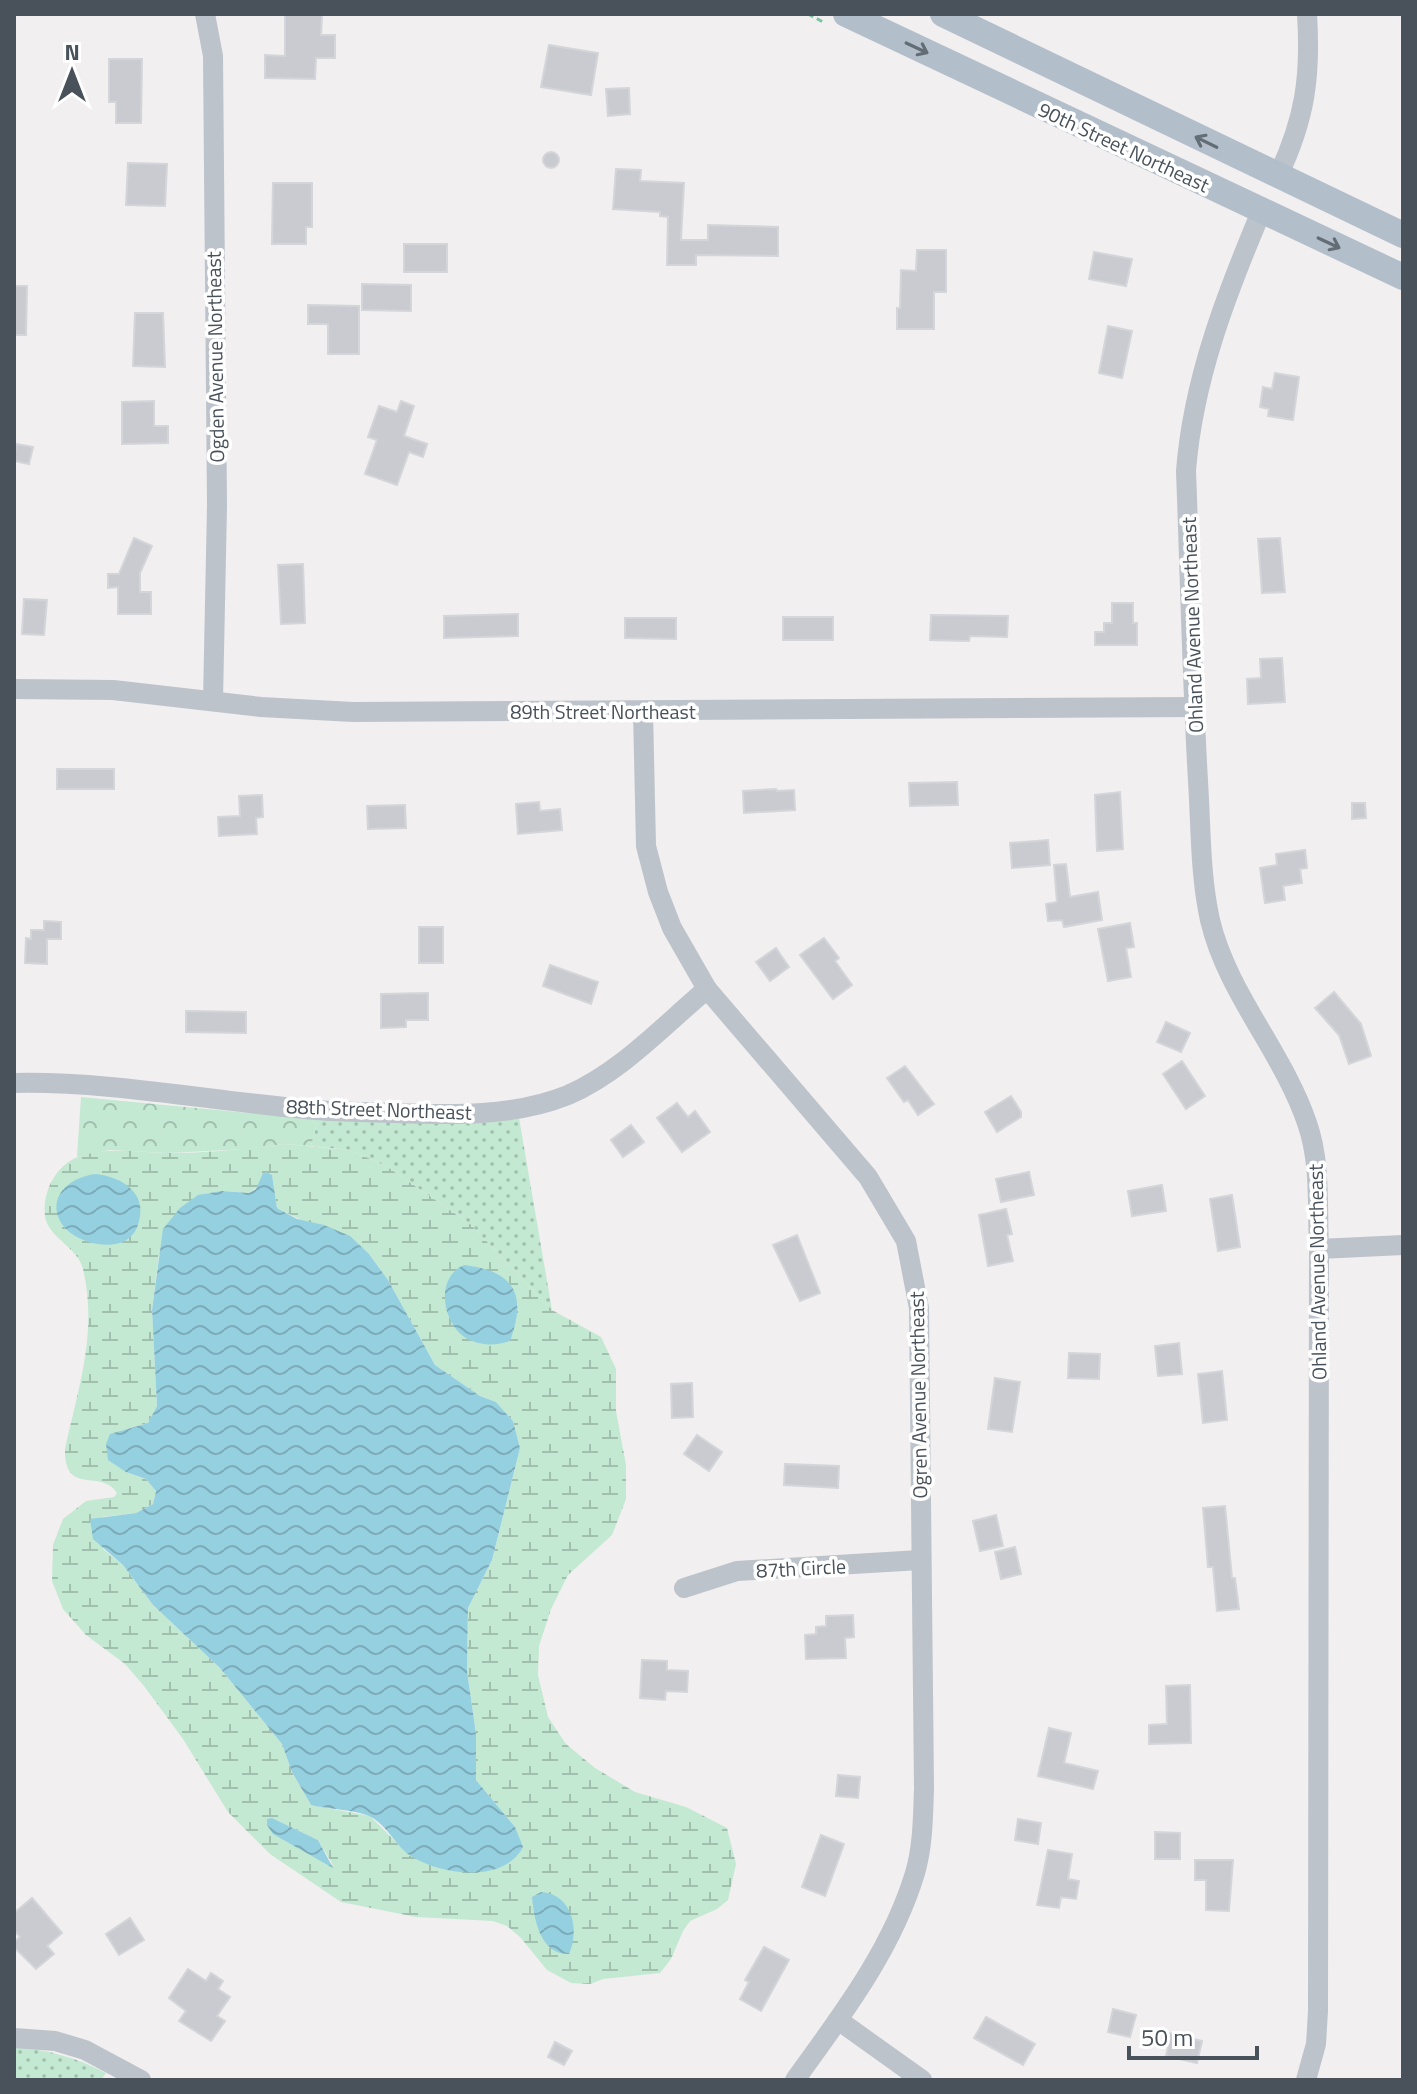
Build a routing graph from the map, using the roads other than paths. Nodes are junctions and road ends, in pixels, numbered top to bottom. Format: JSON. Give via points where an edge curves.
{"nodes":[{"id":1,"x":205,"y":14,"type":"edge"},
{"id":2,"x":846,"y":14,"type":"edge"},
{"id":3,"x":943,"y":14,"type":"edge"},
{"id":4,"x":1307,"y":14,"type":"edge"},
{"id":5,"x":1271,"y":173,"type":"junction"},
{"id":6,"x":1221,"y":192,"type":"junction"},
{"id":7,"x":1313,"y":193,"type":"junction"},
{"id":8,"x":1266,"y":214,"type":"junction"},
{"id":9,"x":1403,"y":235,"type":"edge"},
{"id":10,"x":1403,"y":277,"type":"edge"},
{"id":11,"x":14,"y":689,"type":"edge"},
{"id":12,"x":213,"y":701,"type":"junction"},
{"id":13,"x":1193,"y":707,"type":"junction"},
{"id":14,"x":643,"y":711,"type":"junction"},
{"id":15,"x":707,"y":989,"type":"junction"},
{"id":16,"x":14,"y":1083,"type":"edge"},
{"id":17,"x":1403,"y":1245,"type":"edge"},
{"id":18,"x":1319,"y":1249,"type":"junction"},
{"id":19,"x":920,"y":1560,"type":"junction"},
{"id":20,"x":684,"y":1588,"type":"dead end"},
{"id":21,"x":838,"y":2020,"type":"junction"},
{"id":22,"x":14,"y":2038,"type":"edge"},
{"id":23,"x":141,"y":2080,"type":"edge"},
{"id":24,"x":795,"y":2080,"type":"edge"},
{"id":25,"x":922,"y":2080,"type":"edge"},
{"id":26,"x":1306,"y":2080,"type":"edge"}],
"edges":[{"from":1,"to":12,"type":"street","name":"Ogden Avenue Northeast","via":[[213,56]]},
{"from":2,"to":6,"type":"main road","name":"90th Street Northeast","one_way":true},
{"from":5,"to":3,"type":"main road","name":"90th Street Northeast","one_way":true},
{"from":4,"to":5,"type":"street","via":[[1306,99],[1291,149]]},
{"from":5,"to":6,"type":"main road"},
{"from":5,"to":7,"type":"main road","name":"90th Street Northeast"},
{"from":6,"to":8,"type":"main road","name":"90th Street Northeast"},
{"from":7,"to":8,"type":"main road"},
{"from":7,"to":9,"type":"main road","name":"90th Street Northeast"},
{"from":8,"to":10,"type":"main road","name":"90th Street Northeast","one_way":true},
{"from":8,"to":13,"type":"street","name":"Ohland Avenue Northeast","via":[[1223,301],[1189,437]]},
{"from":11,"to":12,"type":"street","name":"89th Street Northeast","via":[[113,690]]},
{"from":12,"to":14,"type":"street","name":"89th Street Northeast","via":[[353,712]]},
{"from":13,"to":14,"type":"street","name":"89th Street Northeast"},
{"from":13,"to":18,"type":"street","name":"Ohland Avenue Northeast","via":[[1210,921],[1224,961],[1308,1123]]},
{"from":14,"to":15,"type":"street","name":"Ogren Avenue Northeast","via":[[646,846],[672,928]]},
{"from":15,"to":16,"type":"street","name":"88th Street Northeast","via":[[597,1080],[532,1107],[419,1114],[316,1110],[129,1088]]},
{"from":15,"to":19,"type":"street","name":"Ogren Avenue Northeast","via":[[868,1177],[906,1241],[919,1308]]},
{"from":17,"to":18,"type":"street"},
{"from":18,"to":26,"type":"street","name":"Ohland Avenue Northeast","via":[[1318,2011]]},
{"from":19,"to":20,"type":"street","name":"87th Circle","via":[[737,1571]]},
{"from":19,"to":21,"type":"street","name":"Ogren Avenue Northeast","via":[[924,1788],[915,1872],[886,1943]]},
{"from":21,"to":24,"type":"street","name":"Ogren Avenue Northeast"},
{"from":21,"to":25,"type":"street"},
{"from":22,"to":23,"type":"street","via":[[85,2050]]}]}
